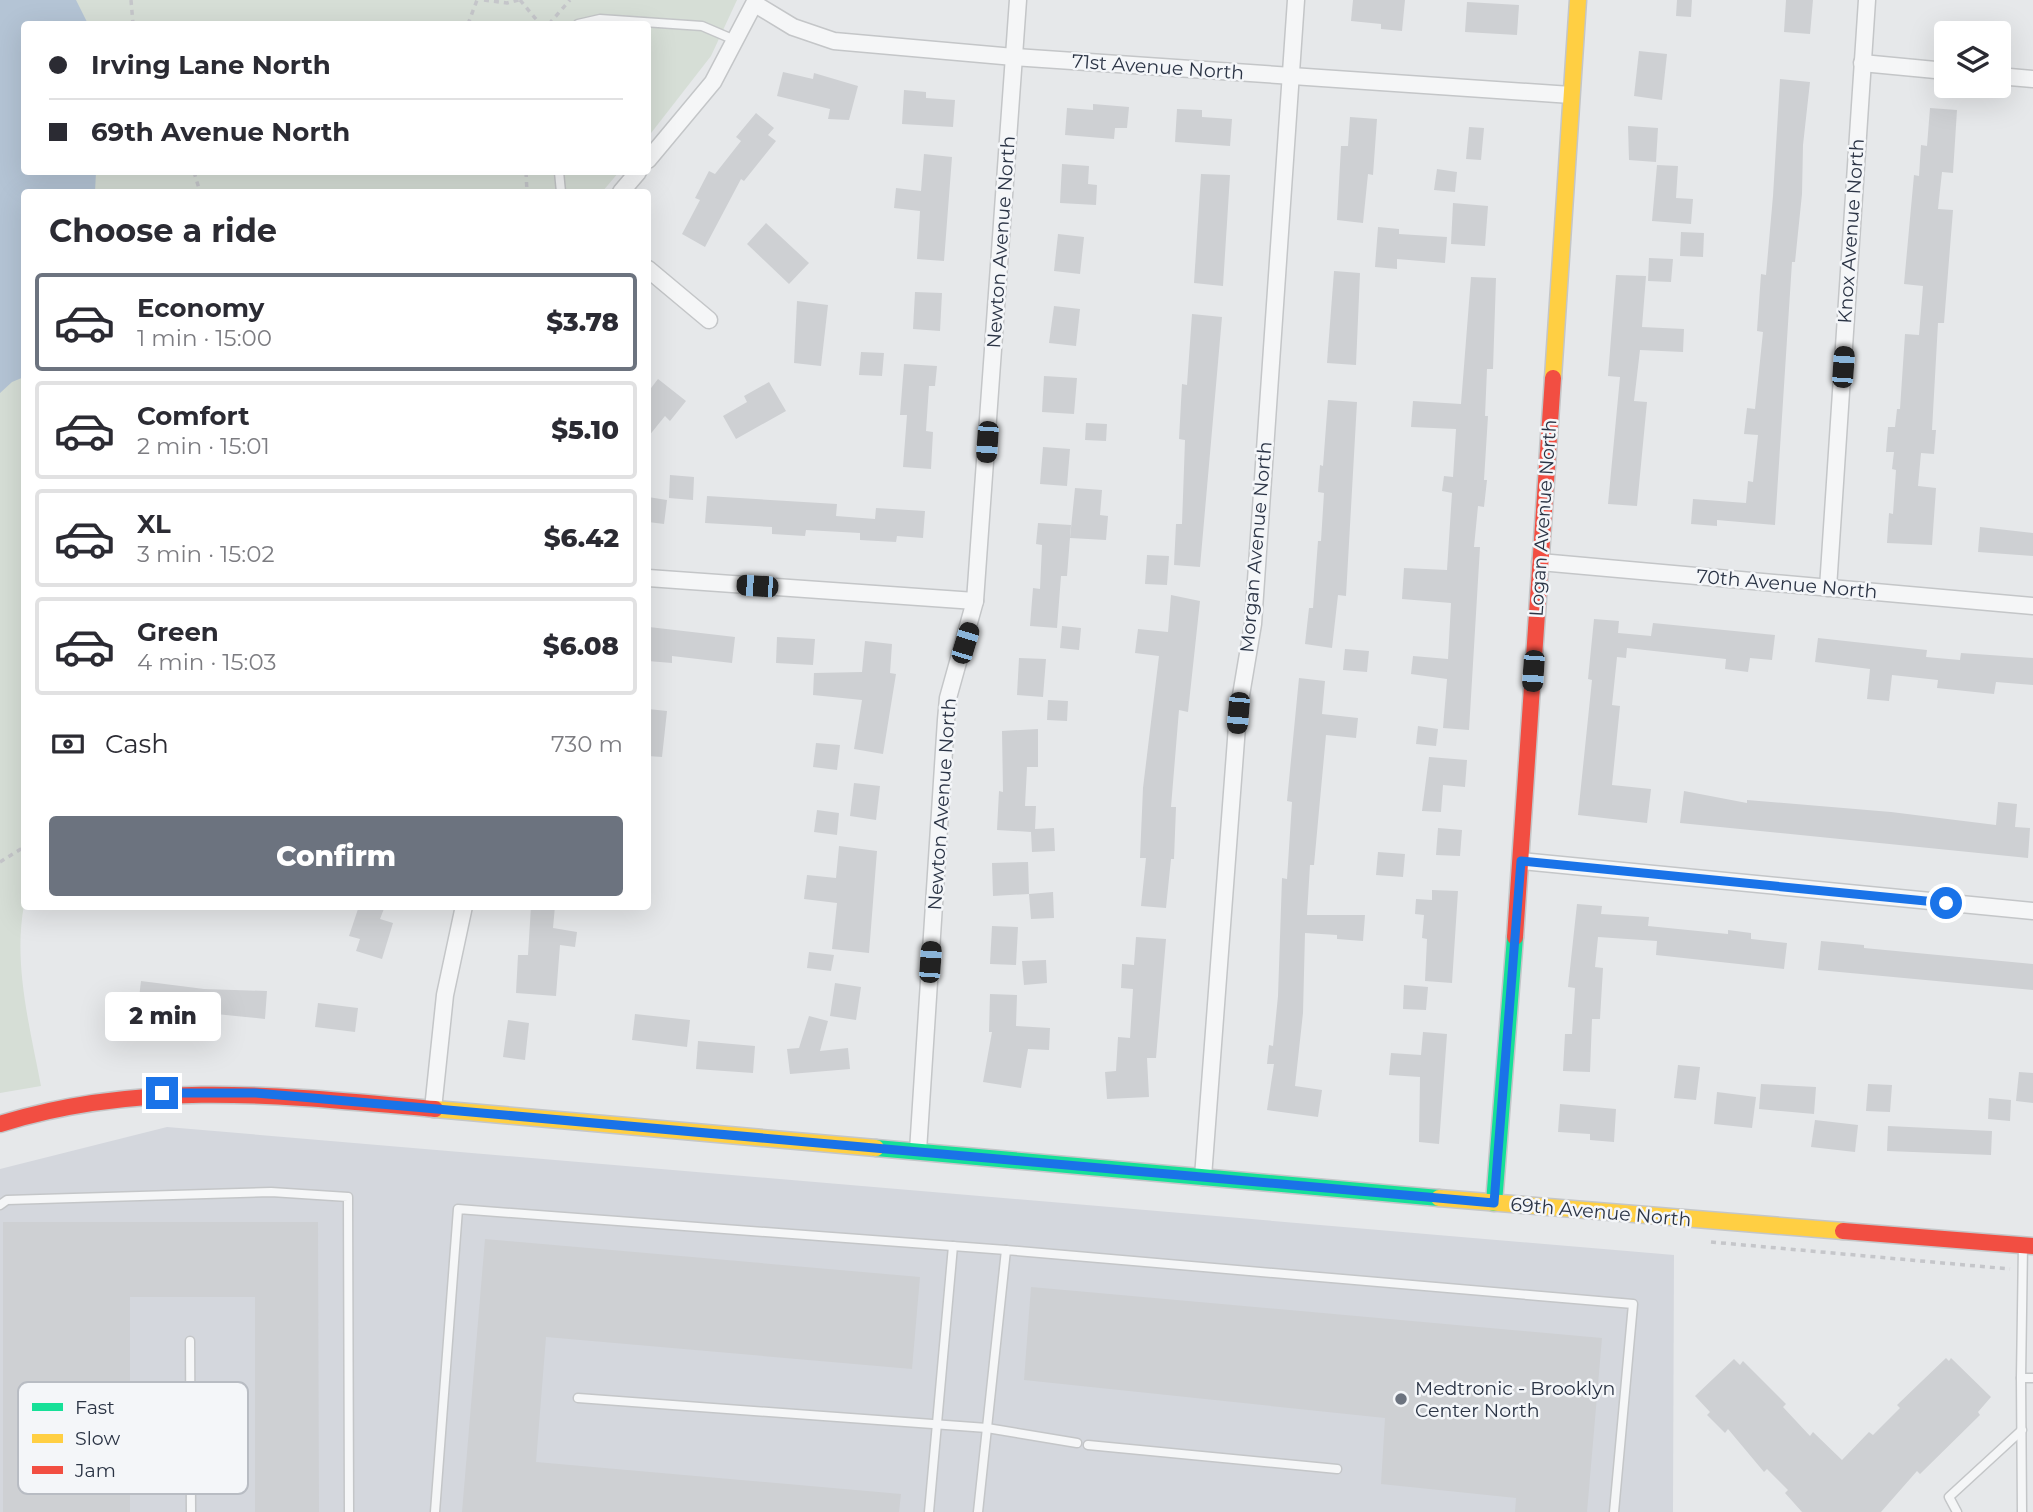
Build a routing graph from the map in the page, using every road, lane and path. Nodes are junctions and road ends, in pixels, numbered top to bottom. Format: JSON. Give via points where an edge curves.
{"nodes":[{"id":1,"x":131,"y":0,"type":"edge"},
{"id":2,"x":477,"y":0,"type":"edge"},
{"id":3,"x":484,"y":0,"type":"edge"},
{"id":4,"x":520,"y":0,"type":"edge"},
{"id":5,"x":570,"y":0,"type":"edge"},
{"id":6,"x":1018,"y":0,"type":"edge"},
{"id":7,"x":1296,"y":0,"type":"edge"},
{"id":8,"x":1578,"y":0,"type":"edge"},
{"id":9,"x":1867,"y":0,"type":"edge"},
{"id":10,"x":755,"y":2,"type":"edge"},
{"id":11,"x":133,"y":21,"type":"edge"},
{"id":12,"x":469,"y":21,"type":"edge"},
{"id":13,"x":538,"y":21,"type":"edge"},
{"id":14,"x":552,"y":21,"type":"edge"},
{"id":15,"x":591,"y":21,"type":"edge"},
{"id":16,"x":629,"y":21,"type":"edge"},
{"id":17,"x":651,"y":22,"type":"edge"},
{"id":18,"x":737,"y":41,"type":"junction"},
{"id":19,"x":1014,"y":57,"type":"junction"},
{"id":20,"x":1862,"y":63,"type":"junction"},
{"id":21,"x":1934,"y":70,"type":"edge"},
{"id":22,"x":1290,"y":75,"type":"junction"},
{"id":23,"x":2011,"y":77,"type":"edge"},
{"id":24,"x":2033,"y":79,"type":"edge"},
{"id":25,"x":1571,"y":95,"type":"junction"},
{"id":26,"x":651,"y":156,"type":"edge"},
{"id":27,"x":635,"y":175,"type":"edge"},
{"id":28,"x":624,"y":189,"type":"edge"},
{"id":29,"x":651,"y":272,"type":"edge"},
{"id":30,"x":709,"y":320,"type":"dead end"},
{"id":31,"x":1540,"y":562,"type":"junction"},
{"id":32,"x":651,"y":578,"type":"edge"},
{"id":33,"x":1828,"y":588,"type":"junction"},
{"id":34,"x":975,"y":601,"type":"junction"},
{"id":35,"x":2033,"y":606,"type":"edge"},
{"id":36,"x":21,"y":849,"type":"edge"},
{"id":37,"x":1521,"y":861,"type":"junction"},
{"id":38,"x":0,"y":862,"type":"edge"},
{"id":39,"x":463,"y":910,"type":"edge"},
{"id":40,"x":2033,"y":911,"type":"edge"},
{"id":41,"x":433,"y":1109,"type":"junction"},
{"id":42,"x":0,"y":1124,"type":"edge"},
{"id":43,"x":918,"y":1151,"type":"junction"},
{"id":44,"x":1203,"y":1177,"type":"junction"},
{"id":45,"x":1494,"y":1203,"type":"junction"},
{"id":46,"x":0,"y":1205,"type":"edge"},
{"id":47,"x":953,"y":1246,"type":"junction"},
{"id":48,"x":2028,"y":1246,"type":"edge"},
{"id":49,"x":1006,"y":1250,"type":"junction"},
{"id":50,"x":190,"y":1341,"type":"dead end"},
{"id":51,"x":2021,"y":1378,"type":"junction"},
{"id":52,"x":2033,"y":1378,"type":"edge"},
{"id":53,"x":190,"y":1382,"type":"edge"},
{"id":54,"x":578,"y":1398,"type":"dead end"},
{"id":55,"x":935,"y":1424,"type":"junction"},
{"id":56,"x":987,"y":1428,"type":"junction"},
{"id":57,"x":2022,"y":1430,"type":"junction"},
{"id":58,"x":1077,"y":1443,"type":"dead end"},
{"id":59,"x":1088,"y":1445,"type":"dead end"},
{"id":60,"x":1337,"y":1469,"type":"dead end"},
{"id":61,"x":191,"y":1494,"type":"edge"},
{"id":62,"x":191,"y":1512,"type":"edge"},
{"id":63,"x":349,"y":1512,"type":"edge"},
{"id":64,"x":435,"y":1512,"type":"edge"},
{"id":65,"x":929,"y":1512,"type":"edge"},
{"id":66,"x":978,"y":1512,"type":"edge"},
{"id":67,"x":1614,"y":1512,"type":"edge"},
{"id":68,"x":1957,"y":1512,"type":"edge"},
{"id":69,"x":2022,"y":1512,"type":"edge"}],
"edges":[{"from":1,"to":11,"type":"path"},
{"from":2,"to":12,"type":"path"},
{"from":3,"to":4,"type":"path"},
{"from":4,"to":13,"type":"path"},
{"from":5,"to":14,"type":"path"},
{"from":6,"to":19,"type":"street","name":"Newton Avenue North"},
{"from":7,"to":22,"type":"street","name":"Morgan Avenue North"},
{"from":8,"to":25,"type":"street","name":"Logan Avenue North"},
{"from":9,"to":20,"type":"street","name":"Knox Avenue North"},
{"from":10,"to":18,"type":"street"},
{"from":10,"to":19,"type":"street","name":"71st Avenue North","via":[[793,27],[834,41]]},
{"from":15,"to":16,"type":"lane"},
{"from":17,"to":18,"type":"lane","via":[[702,26]]},
{"from":18,"to":26,"type":"street","via":[[713,82]]},
{"from":19,"to":22,"type":"street","name":"71st Avenue North"},
{"from":19,"to":34,"type":"street","name":"Newton Avenue North"},
{"from":20,"to":21,"type":"street"},
{"from":20,"to":33,"type":"street","name":"Knox Avenue North"},
{"from":22,"to":25,"type":"street","name":"71st Avenue North"},
{"from":22,"to":44,"type":"street","name":"Morgan Avenue North","via":[[1253,624],[1237,726]]},
{"from":23,"to":24,"type":"street"},
{"from":25,"to":31,"type":"street","name":"Logan Avenue North"},
{"from":27,"to":28,"type":"street"},
{"from":29,"to":30,"type":"street"},
{"from":31,"to":33,"type":"street","name":"70th Avenue North"},
{"from":31,"to":37,"type":"street","name":"Logan Avenue North"},
{"from":32,"to":34,"type":"street"},
{"from":33,"to":35,"type":"street","name":"70th Avenue North"},
{"from":34,"to":43,"type":"street","name":"Newton Avenue North","via":[[948,698]]},
{"from":36,"to":38,"type":"path"},
{"from":37,"to":40,"type":"street"},
{"from":37,"to":45,"type":"street","name":"Logan Avenue North"},
{"from":39,"to":41,"type":"street","via":[[450,961]]},
{"from":41,"to":42,"type":"street","name":"69th Avenue North","via":[[183,1091],[80,1101]]},
{"from":41,"to":43,"type":"street","name":"69th Avenue North"},
{"from":43,"to":44,"type":"street","name":"69th Avenue North"},
{"from":44,"to":45,"type":"street","name":"69th Avenue North"},
{"from":45,"to":48,"type":"street","name":"69th Avenue North"},
{"from":46,"to":63,"type":"lane","via":[[7,1200],[271,1192],[348,1197]]},
{"from":47,"to":49,"type":"lane"},
{"from":47,"to":55,"type":"lane"},
{"from":47,"to":64,"type":"lane","via":[[458,1209]]},
{"from":48,"to":51,"type":"lane"},
{"from":49,"to":56,"type":"lane"},
{"from":49,"to":67,"type":"lane","via":[[1633,1304]]},
{"from":50,"to":53,"type":"lane"},
{"from":51,"to":52,"type":"lane"},
{"from":51,"to":57,"type":"lane"},
{"from":54,"to":55,"type":"lane"},
{"from":55,"to":56,"type":"lane"},
{"from":55,"to":65,"type":"lane"},
{"from":56,"to":58,"type":"lane"},
{"from":56,"to":66,"type":"lane"},
{"from":57,"to":68,"type":"lane","via":[[1949,1497]]},
{"from":57,"to":69,"type":"lane"},
{"from":59,"to":60,"type":"lane"},
{"from":61,"to":62,"type":"lane"}]}
